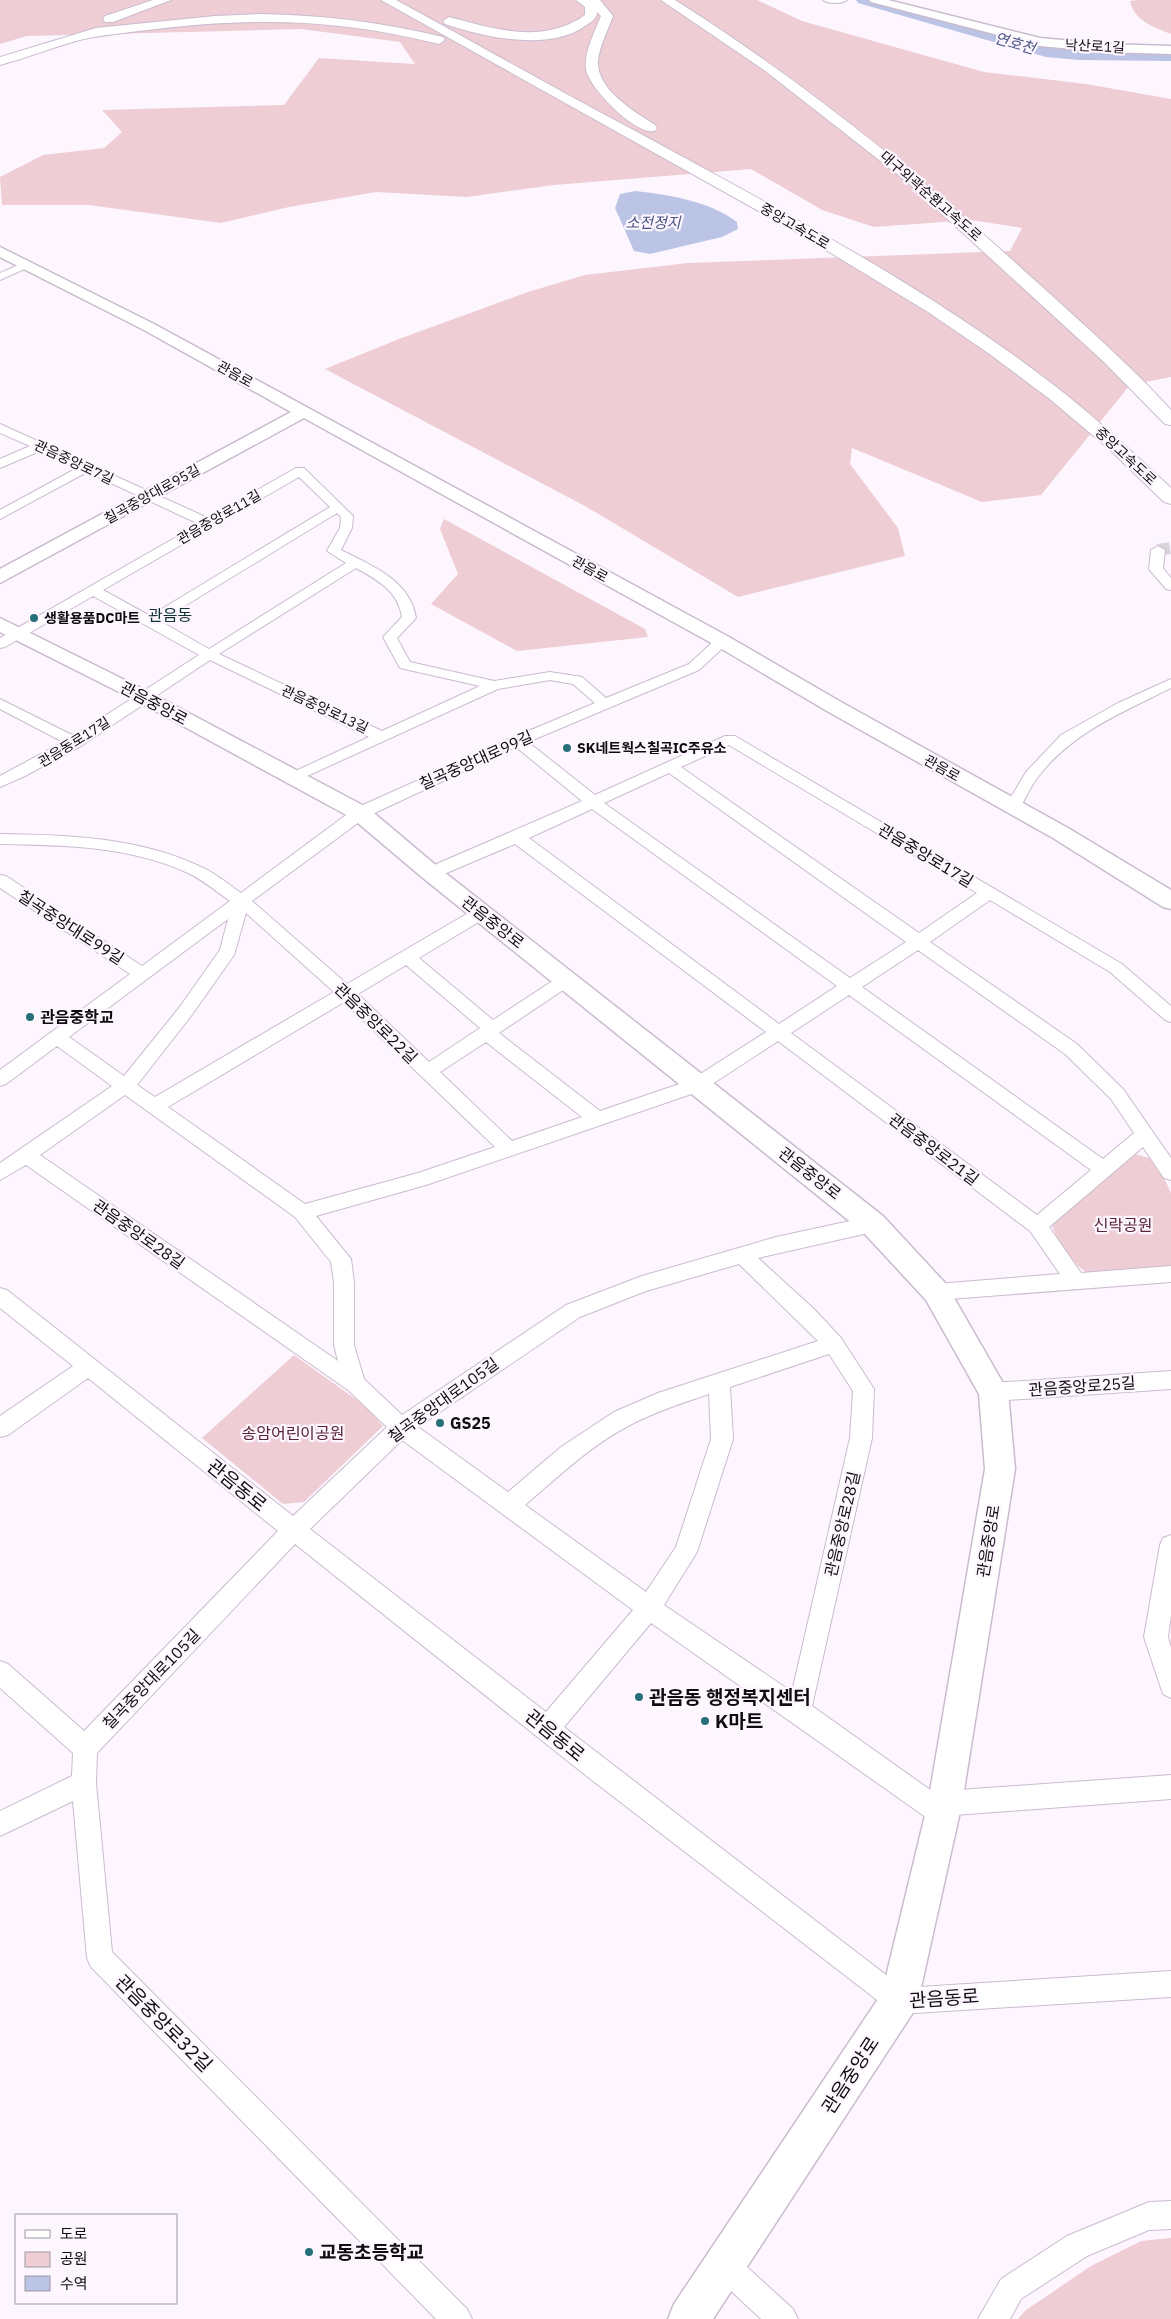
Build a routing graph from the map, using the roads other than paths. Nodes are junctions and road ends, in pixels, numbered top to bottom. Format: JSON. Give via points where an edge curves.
{"nodes":[{"id":1,"x":165,"y":0,"type":"edge"},
{"id":2,"x":387,"y":0,"type":"edge"},
{"id":3,"x":401,"y":0,"type":"edge"},
{"id":4,"x":411,"y":0,"type":"edge"},
{"id":5,"x":582,"y":0,"type":"edge"},
{"id":6,"x":591,"y":0,"type":"edge"},
{"id":7,"x":657,"y":0,"type":"edge"},
{"id":8,"x":667,"y":0,"type":"edge"},
{"id":9,"x":680,"y":0,"type":"edge"},
{"id":10,"x":827,"y":0,"type":"edge"},
{"id":11,"x":843,"y":0,"type":"edge"},
{"id":12,"x":875,"y":0,"type":"edge"},
{"id":13,"x":206,"y":8,"type":"dead end"},
{"id":14,"x":174,"y":10,"type":"dead end"},
{"id":15,"x":75,"y":35,"type":"junction"},
{"id":16,"x":1171,"y":50,"type":"edge"},
{"id":17,"x":0,"y":55,"type":"edge"},
{"id":18,"x":0,"y":61,"type":"edge"},
{"id":19,"x":532,"y":80,"type":"junction"},
{"id":20,"x":889,"y":140,"type":"dead end"},
{"id":21,"x":868,"y":142,"type":"junction"},
{"id":22,"x":687,"y":156,"type":"junction"},
{"id":23,"x":0,"y":251,"type":"edge"},
{"id":24,"x":25,"y":265,"type":"junction"},
{"id":25,"x":0,"y":277,"type":"edge"},
{"id":26,"x":1133,"y":359,"type":"dead end"},
{"id":27,"x":1171,"y":398,"type":"edge"},
{"id":28,"x":303,"y":412,"type":"junction"},
{"id":29,"x":1171,"y":420,"type":"edge"},
{"id":30,"x":0,"y":428,"type":"edge"},
{"id":31,"x":41,"y":446,"type":"junction"},
{"id":32,"x":0,"y":464,"type":"edge"},
{"id":33,"x":87,"y":467,"type":"junction"},
{"id":34,"x":1166,"y":473,"type":"dead end"},
{"id":35,"x":149,"y":496,"type":"junction"},
{"id":36,"x":1171,"y":498,"type":"edge"},
{"id":37,"x":338,"y":507,"type":"junction"},
{"id":38,"x":0,"y":515,"type":"edge"},
{"id":39,"x":208,"y":523,"type":"junction"},
{"id":40,"x":1158,"y":550,"type":"dead end"},
{"id":41,"x":355,"y":563,"type":"junction"},
{"id":42,"x":0,"y":577,"type":"edge"},
{"id":43,"x":1171,"y":586,"type":"edge"},
{"id":44,"x":94,"y":590,"type":"junction"},
{"id":45,"x":151,"y":621,"type":"junction"},
{"id":46,"x":6,"y":634,"type":"edge"},
{"id":47,"x":722,"y":641,"type":"junction"},
{"id":48,"x":210,"y":655,"type":"junction"},
{"id":49,"x":1171,"y":683,"type":"edge"},
{"id":50,"x":494,"y":685,"type":"junction"},
{"id":51,"x":144,"y":697,"type":"junction"},
{"id":52,"x":0,"y":703,"type":"edge"},
{"id":53,"x":604,"y":704,"type":"junction"},
{"id":54,"x":382,"y":736,"type":"junction"},
{"id":55,"x":517,"y":741,"type":"junction"},
{"id":56,"x":76,"y":743,"type":"junction"},
{"id":57,"x":670,"y":767,"type":"junction"},
{"id":58,"x":294,"y":777,"type":"junction"},
{"id":59,"x":0,"y":782,"type":"edge"},
{"id":60,"x":593,"y":802,"type":"junction"},
{"id":61,"x":1013,"y":807,"type":"junction"},
{"id":62,"x":360,"y":813,"type":"junction"},
{"id":63,"x":518,"y":837,"type":"junction"},
{"id":64,"x":0,"y":839,"type":"edge"},
{"id":65,"x":431,"y":873,"type":"junction"},
{"id":66,"x":0,"y":880,"type":"edge"},
{"id":67,"x":989,"y":893,"type":"junction"},
{"id":68,"x":242,"y":900,"type":"junction"},
{"id":69,"x":1171,"y":901,"type":"edge"},
{"id":70,"x":481,"y":913,"type":"junction"},
{"id":71,"x":918,"y":942,"type":"junction"},
{"id":72,"x":407,"y":957,"type":"junction"},
{"id":73,"x":142,"y":974,"type":"junction"},
{"id":74,"x":566,"y":980,"type":"junction"},
{"id":75,"x":850,"y":986,"type":"junction"},
{"id":76,"x":346,"y":992,"type":"junction"},
{"id":77,"x":1171,"y":1016,"type":"edge"},
{"id":78,"x":490,"y":1031,"type":"junction"},
{"id":79,"x":778,"y":1032,"type":"junction"},
{"id":80,"x":57,"y":1037,"type":"junction"},
{"id":81,"x":427,"y":1072,"type":"junction"},
{"id":82,"x":0,"y":1079,"type":"edge"},
{"id":83,"x":127,"y":1084,"type":"junction"},
{"id":84,"x":697,"y":1085,"type":"junction"},
{"id":85,"x":156,"y":1105,"type":"junction"},
{"id":86,"x":598,"y":1119,"type":"junction"},
{"id":87,"x":1146,"y":1134,"type":"junction"},
{"id":88,"x":509,"y":1149,"type":"junction"},
{"id":89,"x":25,"y":1154,"type":"junction"},
{"id":90,"x":1103,"y":1170,"type":"junction"},
{"id":91,"x":0,"y":1173,"type":"edge"},
{"id":92,"x":1171,"y":1173,"type":"edge"},
{"id":93,"x":302,"y":1212,"type":"junction"},
{"id":94,"x":872,"y":1224,"type":"junction"},
{"id":95,"x":1037,"y":1226,"type":"junction"},
{"id":96,"x":742,"y":1255,"type":"junction"},
{"id":97,"x":1171,"y":1274,"type":"edge"},
{"id":98,"x":1075,"y":1280,"type":"junction"},
{"id":99,"x":936,"y":1292,"type":"junction"},
{"id":100,"x":0,"y":1296,"type":"edge"},
{"id":101,"x":834,"y":1344,"type":"junction"},
{"id":102,"x":89,"y":1366,"type":"junction"},
{"id":103,"x":1171,"y":1380,"type":"edge"},
{"id":104,"x":719,"y":1383,"type":"junction"},
{"id":105,"x":355,"y":1384,"type":"junction"},
{"id":106,"x":993,"y":1392,"type":"junction"},
{"id":107,"x":401,"y":1427,"type":"junction"},
{"id":108,"x":0,"y":1428,"type":"edge"},
{"id":109,"x":507,"y":1506,"type":"junction"},
{"id":110,"x":294,"y":1530,"type":"junction"},
{"id":111,"x":1171,"y":1545,"type":"edge"},
{"id":112,"x":649,"y":1608,"type":"junction"},
{"id":113,"x":0,"y":1672,"type":"edge"},
{"id":114,"x":1171,"y":1686,"type":"edge"},
{"id":115,"x":799,"y":1711,"type":"junction"},
{"id":116,"x":548,"y":1728,"type":"junction"},
{"id":117,"x":85,"y":1748,"type":"junction"},
{"id":118,"x":84,"y":1784,"type":"junction"},
{"id":119,"x":1171,"y":1787,"type":"edge"},
{"id":120,"x":944,"y":1809,"type":"junction"},
{"id":121,"x":0,"y":1824,"type":"edge"},
{"id":122,"x":1171,"y":1984,"type":"edge"},
{"id":123,"x":898,"y":2001,"type":"junction"},
{"id":124,"x":1171,"y":2215,"type":"edge"},
{"id":125,"x":724,"y":2266,"type":"junction"},
{"id":126,"x":457,"y":2319,"type":"edge"},
{"id":127,"x":690,"y":2319,"type":"edge"},
{"id":128,"x":783,"y":2319,"type":"edge"},
{"id":129,"x":993,"y":2319,"type":"edge"}],
"edges":[{"from":1,"to":15,"type":"highway"},
{"from":2,"to":19,"type":"highway","name":"중앙고속도로"},
{"from":3,"to":22,"type":"highway","name":"중앙고속도로"},
{"from":4,"to":5,"type":"highway","via":[[473,30],[531,36],[581,26],[591,16],[591,5]]},
{"from":6,"to":22,"type":"highway","via":[[607,16],[592,62],[595,78],[617,105]]},
{"from":7,"to":21,"type":"highway","via":[[783,89]]},
{"from":8,"to":21,"type":"highway","name":"대구외곽순환고속도로","via":[[746,51]]},
{"from":9,"to":20,"type":"highway","name":"대구외곽순환고속도로","via":[[766,53]]},
{"from":10,"to":11,"type":"street"},
{"from":12,"to":16,"type":"main road","name":"낙산로1길","via":[[1040,42]]},
{"from":13,"to":15,"type":"highway"},
{"from":14,"to":15,"type":"highway"},
{"from":15,"to":17,"type":"highway"},
{"from":15,"to":18,"type":"highway"},
{"from":15,"to":19,"type":"highway","via":[[240,17],[358,22],[463,48]]},
{"from":19,"to":36,"type":"highway","name":"중앙고속도로","via":[[762,206],[943,313],[1024,370],[1105,436]]},
{"from":21,"to":29,"type":"highway","name":"대구외곽순환고속도로","via":[[980,237]]},
{"from":22,"to":34,"type":"highway","name":"중앙고속도로","via":[[854,248],[956,309],[1102,417]]},
{"from":23,"to":24,"type":"main road","name":"관음로"},
{"from":24,"to":25,"type":"street"},
{"from":24,"to":28,"type":"main road","name":"관음로","via":[[149,327]]},
{"from":26,"to":27,"type":"highway"},
{"from":28,"to":35,"type":"main road","name":"칠곡중앙대로95길"},
{"from":28,"to":47,"type":"main road","name":"관음로"},
{"from":30,"to":31,"type":"street","name":"관음중앙로7길"},
{"from":31,"to":32,"type":"street"},
{"from":31,"to":33,"type":"street","name":"관음중앙로7길"},
{"from":33,"to":35,"type":"street","name":"관음중앙로7길"},
{"from":33,"to":38,"type":"street"},
{"from":35,"to":39,"type":"street"},
{"from":35,"to":42,"type":"main road","name":"칠곡중앙대로95길"},
{"from":37,"to":39,"type":"street","name":"관음중앙로11길","via":[[300,471]]},
{"from":37,"to":41,"type":"street","name":"관음중앙로11길","via":[[347,516],[346,528],[334,552]]},
{"from":37,"to":45,"type":"street"},
{"from":39,"to":44,"type":"street","name":"관음중앙로11길"},
{"from":40,"to":43,"type":"street","via":[[1156,568]]},
{"from":41,"to":48,"type":"street"},
{"from":41,"to":50,"type":"street","name":"관음중앙로11길","via":[[399,591],[410,610],[410,618],[390,637],[406,665]]},
{"from":44,"to":45,"type":"street"},
{"from":44,"to":46,"type":"street","name":"관음중앙로11길"},
{"from":45,"to":48,"type":"street"},
{"from":46,"to":51,"type":"main road","name":"관음중앙로"},
{"from":47,"to":53,"type":"street","name":"칠곡중앙대로99길","via":[[694,667]]},
{"from":47,"to":61,"type":"main road","name":"관음로"},
{"from":48,"to":51,"type":"street"},
{"from":48,"to":54,"type":"street","name":"관음중앙로13길"},
{"from":49,"to":61,"type":"street","via":[[1066,738],[1031,775]]},
{"from":50,"to":53,"type":"street","name":"관음중앙로11길","via":[[550,676],[577,680]]},
{"from":50,"to":54,"type":"street","name":"관음중앙로13길"},
{"from":51,"to":56,"type":"street","name":"관음동로17길"},
{"from":51,"to":58,"type":"main road","name":"관음중앙로"},
{"from":52,"to":56,"type":"street"},
{"from":53,"to":55,"type":"street","name":"칠곡중앙대로99길"},
{"from":54,"to":58,"type":"street"},
{"from":55,"to":60,"type":"street"},
{"from":55,"to":62,"type":"street","name":"칠곡중앙대로99길"},
{"from":56,"to":59,"type":"street","name":"관음동로17길","via":[[35,767]]},
{"from":57,"to":60,"type":"street","name":"관음중앙로17길"},
{"from":57,"to":67,"type":"street","name":"관음중앙로17길","via":[[730,739]]},
{"from":57,"to":71,"type":"street"},
{"from":58,"to":62,"type":"main road","name":"관음중앙로"},
{"from":60,"to":63,"type":"street","name":"관음중앙로17길"},
{"from":60,"to":75,"type":"street"},
{"from":61,"to":69,"type":"main road","name":"관음로","via":[[1109,860]]},
{"from":62,"to":65,"type":"main road","name":"관음중앙로"},
{"from":62,"to":68,"type":"street","name":"칠곡중앙대로99길"},
{"from":63,"to":65,"type":"street","name":"관음중앙로17길"},
{"from":63,"to":79,"type":"street"},
{"from":64,"to":68,"type":"street","via":[[104,844],[166,859],[196,870]]},
{"from":65,"to":70,"type":"main road","name":"관음중앙로"},
{"from":66,"to":73,"type":"street","name":"칠곡중앙대로99길"},
{"from":67,"to":71,"type":"street"},
{"from":67,"to":77,"type":"street","name":"관음중앙로17길","via":[[1116,968]]},
{"from":68,"to":73,"type":"street","name":"칠곡중앙대로99길"},
{"from":68,"to":76,"type":"street","name":"관음중앙로22길"},
{"from":68,"to":83,"type":"street","via":[[228,950],[185,1012]]},
{"from":70,"to":72,"type":"street"},
{"from":70,"to":74,"type":"main road","name":"관음중앙로"},
{"from":71,"to":75,"type":"street"},
{"from":71,"to":87,"type":"street","via":[[1071,1049],[1117,1094]]},
{"from":72,"to":76,"type":"street"},
{"from":72,"to":78,"type":"street"},
{"from":73,"to":80,"type":"street","name":"칠곡중앙대로99길"},
{"from":74,"to":78,"type":"street"},
{"from":74,"to":84,"type":"main road","name":"관음중앙로"},
{"from":75,"to":79,"type":"street"},
{"from":75,"to":90,"type":"street"},
{"from":76,"to":81,"type":"street","name":"관음중앙로22길"},
{"from":76,"to":85,"type":"street"},
{"from":78,"to":81,"type":"street"},
{"from":78,"to":86,"type":"street"},
{"from":79,"to":84,"type":"street"},
{"from":79,"to":95,"type":"street","name":"관음중앙로21길"},
{"from":80,"to":82,"type":"street","name":"칠곡중앙대로99길"},
{"from":80,"to":83,"type":"street"},
{"from":81,"to":88,"type":"street","name":"관음중앙로22길"},
{"from":83,"to":85,"type":"street"},
{"from":83,"to":89,"type":"street"},
{"from":84,"to":86,"type":"street"},
{"from":84,"to":94,"type":"main road","name":"관음중앙로"},
{"from":85,"to":93,"type":"street"},
{"from":86,"to":88,"type":"street"},
{"from":87,"to":90,"type":"street"},
{"from":87,"to":92,"type":"street"},
{"from":88,"to":93,"type":"street","via":[[419,1180]]},
{"from":89,"to":91,"type":"street"},
{"from":89,"to":105,"type":"street","name":"관음중앙로28길"},
{"from":90,"to":95,"type":"street"},
{"from":93,"to":105,"type":"street","via":[[341,1259],[344,1346]]},
{"from":94,"to":96,"type":"street","name":"칠곡중앙대로105길"},
{"from":94,"to":99,"type":"main road","name":"관음중앙로"},
{"from":95,"to":98,"type":"street","name":"관음중앙로21길"},
{"from":96,"to":101,"type":"street","name":"관음중앙로28길"},
{"from":96,"to":107,"type":"street","name":"칠곡중앙대로105길","via":[[642,1284],[573,1311]]},
{"from":97,"to":98,"type":"street"},
{"from":98,"to":99,"type":"street"},
{"from":99,"to":106,"type":"main road","name":"관음중앙로"},
{"from":100,"to":102,"type":"street","name":"관음동로"},
{"from":101,"to":104,"type":"street"},
{"from":101,"to":115,"type":"street","name":"관음중앙로28길","via":[[864,1389],[861,1438]]},
{"from":102,"to":108,"type":"street"},
{"from":102,"to":110,"type":"street","name":"관음동로"},
{"from":103,"to":106,"type":"street","name":"관음중앙로25길"},
{"from":104,"to":109,"type":"street","via":[[658,1402],[621,1419],[569,1454]]},
{"from":104,"to":112,"type":"street","via":[[722,1439],[686,1552]]},
{"from":105,"to":107,"type":"street","name":"관음중앙로28길"},
{"from":106,"to":120,"type":"main road","name":"관음중앙로","via":[[1000,1469]]},
{"from":107,"to":109,"type":"street","name":"관음중앙로28길"},
{"from":107,"to":110,"type":"street","name":"칠곡중앙대로105길"},
{"from":109,"to":112,"type":"street","name":"관음중앙로28길"},
{"from":110,"to":116,"type":"street","name":"관음동로"},
{"from":110,"to":117,"type":"street","name":"칠곡중앙대로105길"},
{"from":111,"to":114,"type":"street","via":[[1156,1637]]},
{"from":112,"to":115,"type":"street","name":"관음중앙로28길"},
{"from":112,"to":116,"type":"street"},
{"from":113,"to":117,"type":"street"},
{"from":115,"to":120,"type":"street","name":"관음중앙로28길"},
{"from":116,"to":123,"type":"street","name":"관음동로"},
{"from":117,"to":118,"type":"street","name":"관음중앙로32길"},
{"from":118,"to":121,"type":"street"},
{"from":118,"to":126,"type":"street","name":"관음중앙로32길","via":[[100,1958]]},
{"from":119,"to":120,"type":"street"},
{"from":120,"to":123,"type":"main road","name":"관음중앙로"},
{"from":122,"to":123,"type":"street","name":"관음동로"},
{"from":123,"to":125,"type":"main road","name":"관음중앙로"},
{"from":124,"to":129,"type":"street","via":[[1149,2216],[1077,2246],[1011,2289]]},
{"from":125,"to":127,"type":"main road","name":"관음중앙로"},
{"from":125,"to":128,"type":"street"}]}
